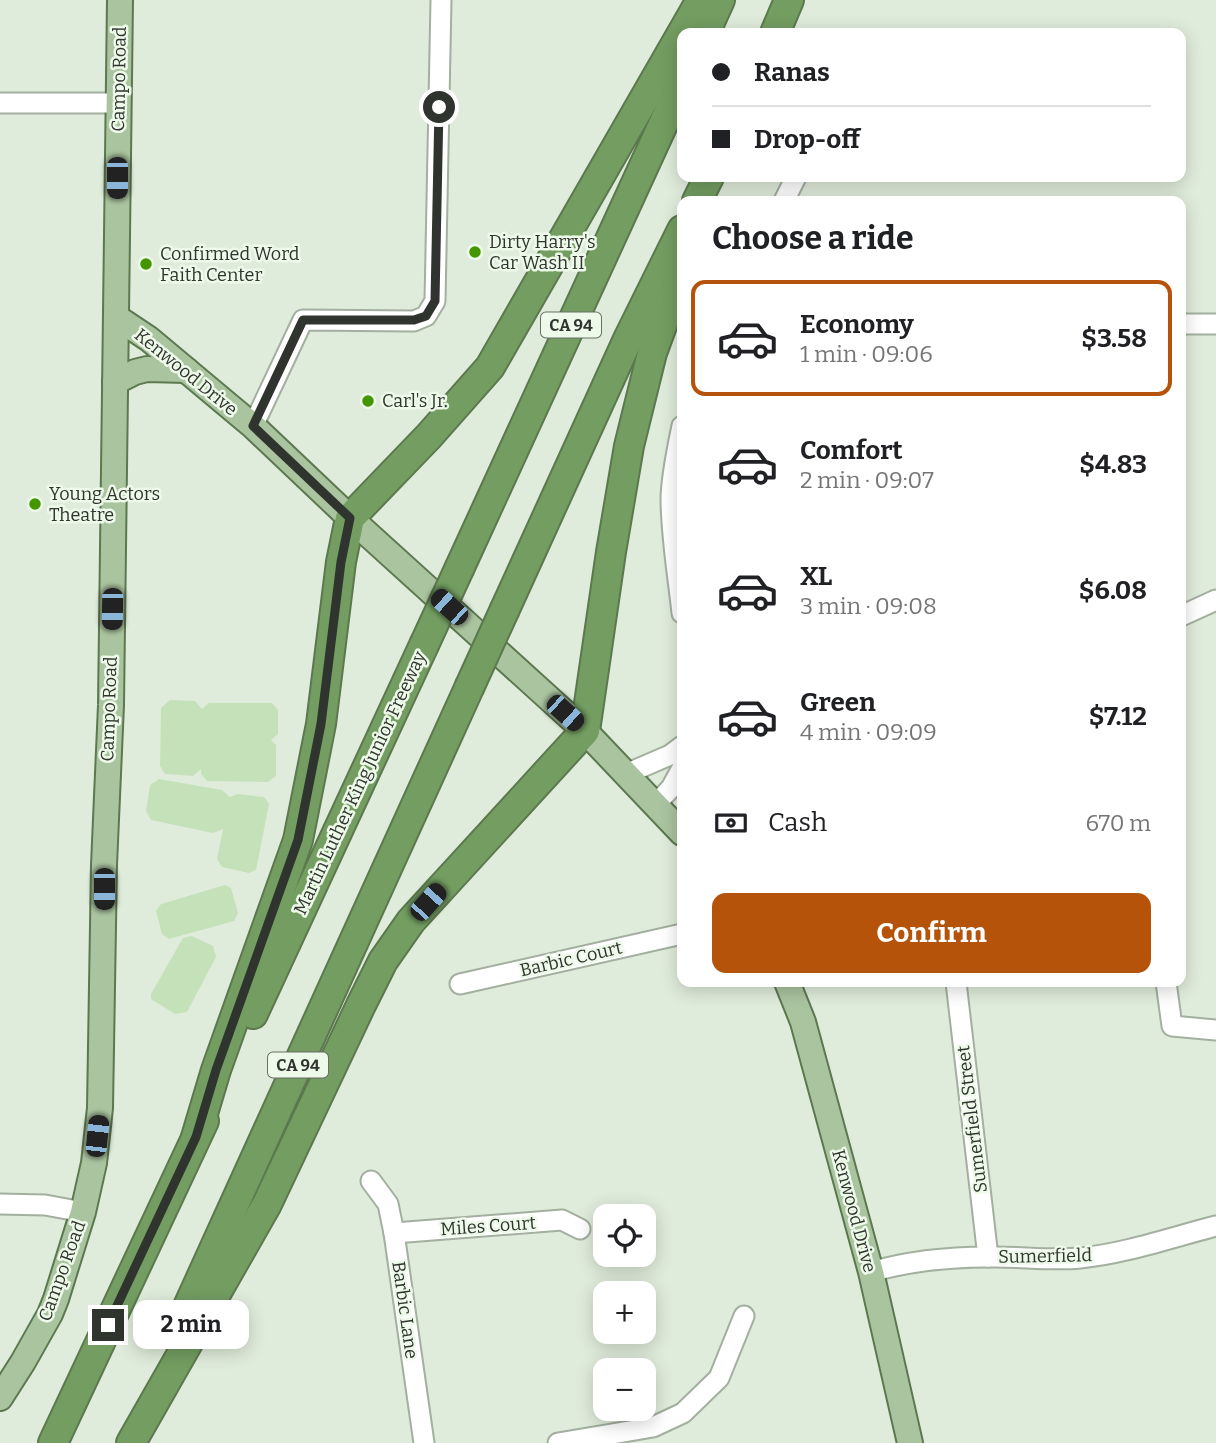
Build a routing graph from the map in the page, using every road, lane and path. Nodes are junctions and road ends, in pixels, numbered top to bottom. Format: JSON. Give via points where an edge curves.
{"nodes":[{"id":1,"x":120,"y":0,"type":"edge"},
{"id":2,"x":441,"y":0,"type":"edge"},
{"id":3,"x":701,"y":0,"type":"edge"},
{"id":4,"x":720,"y":0,"type":"edge"},
{"id":5,"x":789,"y":0,"type":"edge"},
{"id":6,"x":685,"y":28,"type":"edge"},
{"id":7,"x":707,"y":28,"type":"edge"},
{"id":8,"x":777,"y":28,"type":"edge"},
{"id":9,"x":677,"y":42,"type":"edge"},
{"id":10,"x":677,"y":94,"type":"edge"},
{"id":11,"x":0,"y":103,"type":"edge"},
{"id":12,"x":118,"y":103,"type":"junction"},
{"id":13,"x":677,"y":240,"type":"edge"},
{"id":14,"x":677,"y":285,"type":"edge"},
{"id":15,"x":116,"y":317,"type":"junction"},
{"id":16,"x":1186,"y":324,"type":"edge"},
{"id":17,"x":1216,"y":324,"type":"edge"},
{"id":18,"x":186,"y":370,"type":"junction"},
{"id":19,"x":115,"y":383,"type":"junction"},
{"id":20,"x":253,"y":426,"type":"junction"},
{"id":21,"x":677,"y":449,"type":"edge"},
{"id":22,"x":350,"y":518,"type":"junction"},
{"id":23,"x":677,"y":573,"type":"edge"},
{"id":24,"x":1216,"y":600,"type":"edge"},
{"id":25,"x":1186,"y":614,"type":"edge"},
{"id":26,"x":585,"y":731,"type":"junction"},
{"id":27,"x":677,"y":750,"type":"edge"},
{"id":28,"x":626,"y":774,"type":"junction"},
{"id":29,"x":677,"y":777,"type":"edge"},
{"id":30,"x":655,"y":805,"type":"junction"},
{"id":31,"x":677,"y":828,"type":"edge"},
{"id":32,"x":677,"y":935,"type":"edge"},
{"id":33,"x":460,"y":984,"type":"dead end"},
{"id":34,"x":789,"y":987,"type":"edge"},
{"id":35,"x":957,"y":987,"type":"edge"},
{"id":36,"x":1167,"y":987,"type":"edge"},
{"id":37,"x":1216,"y":1030,"type":"edge"},
{"id":38,"x":196,"y":1137,"type":"junction"},
{"id":39,"x":372,"y":1181,"type":"dead end"},
{"id":40,"x":0,"y":1204,"type":"edge"},
{"id":41,"x":83,"y":1212,"type":"junction"},
{"id":42,"x":1216,"y":1226,"type":"edge"},
{"id":43,"x":580,"y":1229,"type":"dead end"},
{"id":44,"x":394,"y":1233,"type":"junction"},
{"id":45,"x":988,"y":1257,"type":"junction"},
{"id":46,"x":871,"y":1272,"type":"junction"},
{"id":47,"x":744,"y":1317,"type":"dead end"},
{"id":48,"x":0,"y":1398,"type":"edge"},
{"id":49,"x":53,"y":1443,"type":"edge"},
{"id":50,"x":129,"y":1443,"type":"edge"},
{"id":51,"x":424,"y":1443,"type":"edge"},
{"id":52,"x":558,"y":1443,"type":"edge"},
{"id":53,"x":910,"y":1443,"type":"edge"}],
"edges":[{"from":1,"to":12,"type":"main road","name":"Campo Road"},
{"from":2,"to":20,"type":"street","via":[[435,301],[426,316],[414,320],[303,320]]},
{"from":3,"to":6,"type":"highway"},
{"from":4,"to":7,"type":"highway"},
{"from":5,"to":8,"type":"highway"},
{"from":9,"to":22,"type":"highway","via":[[489,367]]},
{"from":10,"to":38,"type":"highway","name":"Martin Luther King Junior Freeway","number":"CA 94","bridge":true},
{"from":11,"to":12,"type":"street"},
{"from":12,"to":15,"type":"main road","name":"Campo Road"},
{"from":13,"to":50,"type":"highway","number":"CA 94","bridge":true,"via":[[469,688]]},
{"from":14,"to":26,"type":"highway","via":[[652,353],[629,446]]},
{"from":15,"to":18,"type":"main road","name":"Kenwood Drive"},
{"from":15,"to":19,"type":"main road","name":"Campo Road"},
{"from":16,"to":17,"type":"street"},
{"from":18,"to":19,"type":"main road","via":[[147,369]]},
{"from":18,"to":20,"type":"main road","name":"Kenwood Drive"},
{"from":19,"to":41,"type":"main road","name":"Campo Road","via":[[100,1098],[94,1163]]},
{"from":20,"to":22,"type":"main road","name":"Kenwood Drive"},
{"from":21,"to":23,"type":"street","via":[[671,497]]},
{"from":22,"to":26,"type":"main road","name":"Kenwood Drive"},
{"from":22,"to":38,"type":"highway","via":[[321,724],[298,840]]},
{"from":24,"to":25,"type":"street"},
{"from":26,"to":28,"type":"main road","name":"Kenwood Drive"},
{"from":26,"to":50,"type":"highway","via":[[411,920],[383,961],[267,1204]]},
{"from":27,"to":28,"type":"street"},
{"from":28,"to":30,"type":"main road","name":"Kenwood Drive"},
{"from":29,"to":30,"type":"street"},
{"from":30,"to":31,"type":"main road","name":"Kenwood Drive"},
{"from":32,"to":33,"type":"street","name":"Barbic Court"},
{"from":34,"to":46,"type":"main road","name":"Kenwood Drive","via":[[803,1022]]},
{"from":35,"to":45,"type":"street","name":"Sumerfield Street"},
{"from":36,"to":37,"type":"street","via":[[1172,1026]]},
{"from":38,"to":49,"type":"highway","name":"Martin Luther King Junior Freeway","number":"CA 94"},
{"from":39,"to":44,"type":"street","name":"Barbic Lane","via":[[388,1204]]},
{"from":40,"to":41,"type":"street"},
{"from":41,"to":48,"type":"main road","name":"Campo Road","via":[[50,1314]]},
{"from":42,"to":45,"type":"street","name":"Sumerfield","via":[[1079,1258]]},
{"from":43,"to":44,"type":"street","name":"Miles Court","via":[[562,1220]]},
{"from":44,"to":51,"type":"street","name":"Barbic Lane"},
{"from":45,"to":46,"type":"street","name":"Sumerfield","via":[[896,1265]]},
{"from":46,"to":53,"type":"main road","name":"Kenwood Drive"},
{"from":47,"to":52,"type":"street","via":[[719,1378],[683,1413],[653,1427]]}]}
